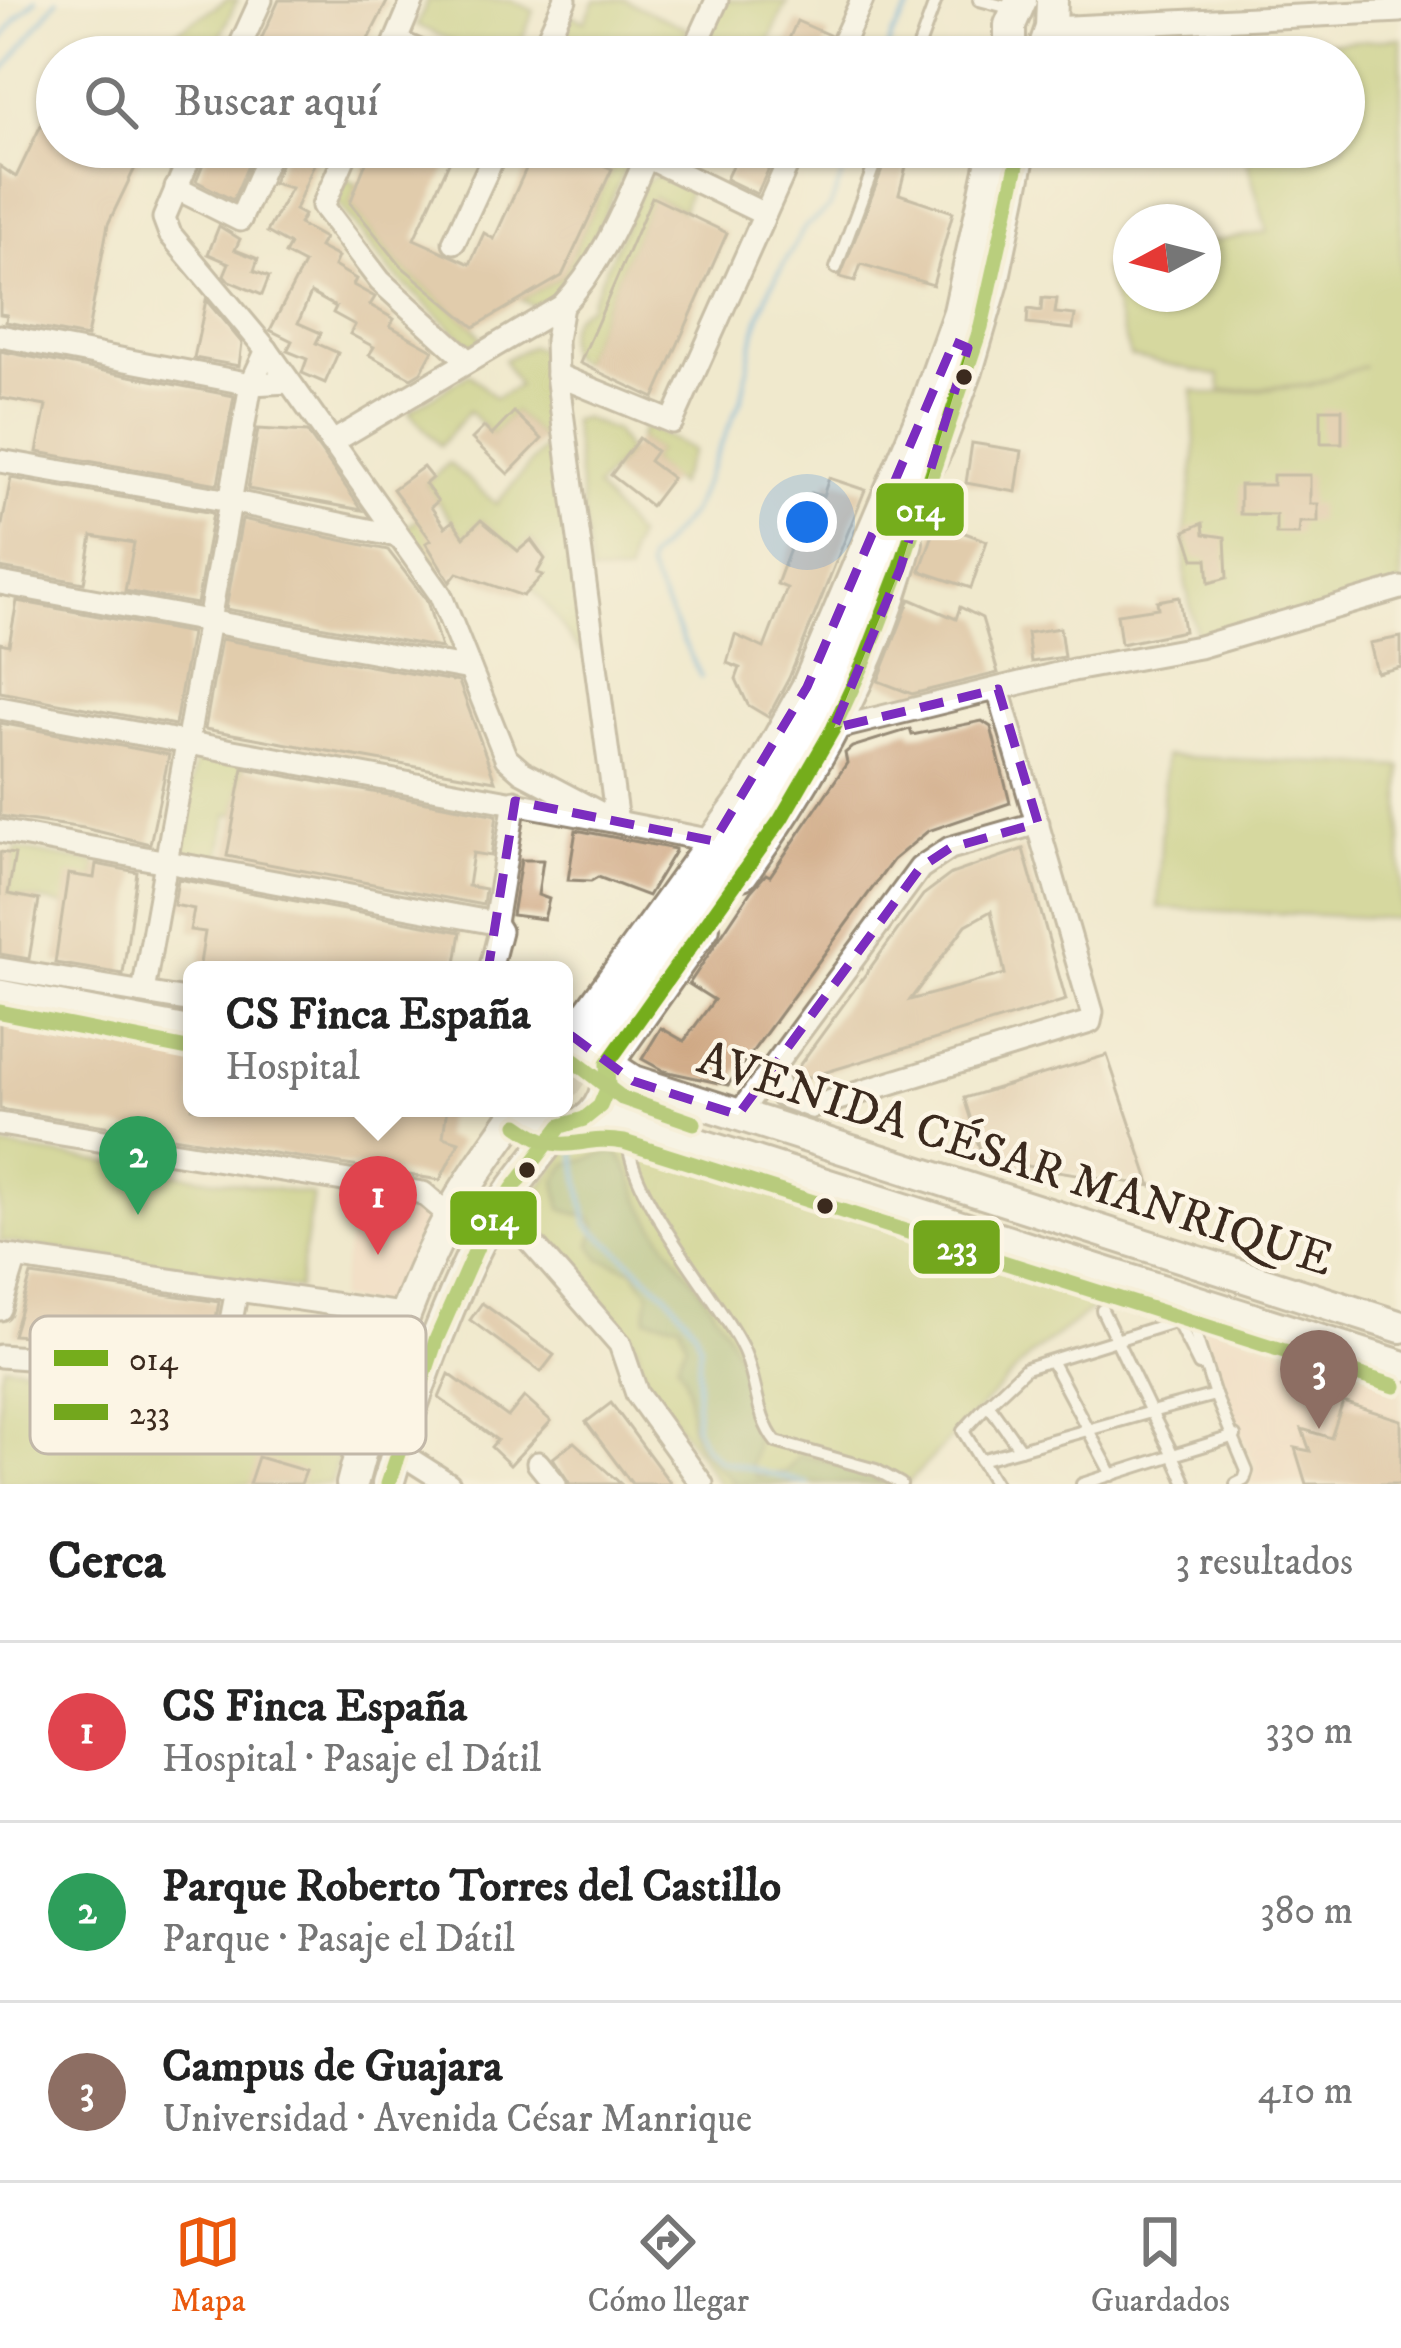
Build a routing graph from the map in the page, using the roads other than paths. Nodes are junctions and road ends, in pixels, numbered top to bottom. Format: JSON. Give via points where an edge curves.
{"nodes":[{"id":1,"x":261,"y":0,"type":"edge"},
{"id":2,"x":412,"y":0,"type":"edge"},
{"id":3,"x":565,"y":0,"type":"edge"},
{"id":4,"x":717,"y":0,"type":"edge"},
{"id":5,"x":862,"y":0,"type":"edge"},
{"id":6,"x":936,"y":0,"type":"edge"},
{"id":7,"x":979,"y":0,"type":"edge"},
{"id":8,"x":1283,"y":9,"type":"edge"},
{"id":9,"x":1401,"y":11,"type":"edge"},
{"id":10,"x":1015,"y":22,"type":"edge"},
{"id":11,"x":1048,"y":28,"type":"edge"},
{"id":12,"x":245,"y":36,"type":"edge"},
{"id":13,"x":397,"y":36,"type":"edge"},
{"id":14,"x":549,"y":36,"type":"edge"},
{"id":15,"x":701,"y":36,"type":"edge"},
{"id":16,"x":846,"y":36,"type":"edge"},
{"id":17,"x":923,"y":36,"type":"edge"},
{"id":18,"x":185,"y":168,"type":"edge"},
{"id":19,"x":263,"y":168,"type":"edge"},
{"id":20,"x":340,"y":168,"type":"edge"},
{"id":21,"x":488,"y":168,"type":"edge"},
{"id":22,"x":634,"y":168,"type":"edge"},
{"id":23,"x":676,"y":168,"type":"edge"},
{"id":24,"x":785,"y":168,"type":"edge"},
{"id":25,"x":873,"y":168,"type":"edge"},
{"id":26,"x":990,"y":168,"type":"edge"},
{"id":27,"x":1016,"y":168,"type":"edge"},
{"id":28,"x":176,"y":188,"type":"junction"},
{"id":29,"x":764,"y":214,"type":"junction"},
{"id":30,"x":454,"y":242,"type":"dead end"},
{"id":31,"x":836,"y":268,"type":"dead end"},
{"id":32,"x":562,"y":306,"type":"junction"},
{"id":33,"x":0,"y":336,"type":"edge"},
{"id":34,"x":267,"y":350,"type":"junction"},
{"id":35,"x":467,"y":360,"type":"junction"},
{"id":36,"x":556,"y":375,"type":"junction"},
{"id":37,"x":289,"y":382,"type":"junction"},
{"id":38,"x":250,"y":384,"type":"junction"},
{"id":39,"x":926,"y":408,"type":"junction"},
{"id":40,"x":941,"y":440,"type":"junction"},
{"id":41,"x":331,"y":443,"type":"junction"},
{"id":42,"x":0,"y":461,"type":"edge"},
{"id":43,"x":230,"y":501,"type":"junction"},
{"id":44,"x":397,"y":536,"type":"junction"},
{"id":45,"x":875,"y":574,"type":"junction"},
{"id":46,"x":0,"y":583,"type":"edge"},
{"id":47,"x":1401,"y":588,"type":"edge"},
{"id":48,"x":208,"y":621,"type":"junction"},
{"id":49,"x":470,"y":670,"type":"junction"},
{"id":50,"x":998,"y":689,"type":"junction"},
{"id":51,"x":0,"y":708,"type":"edge"},
{"id":52,"x":833,"y":729,"type":"junction"},
{"id":53,"x":187,"y":740,"type":"junction"},
{"id":54,"x":515,"y":800,"type":"junction"},
{"id":55,"x":617,"y":822,"type":"junction"},
{"id":56,"x":1038,"y":823,"type":"junction"},
{"id":57,"x":0,"y":831,"type":"edge"},
{"id":58,"x":713,"y":841,"type":"junction"},
{"id":59,"x":165,"y":862,"type":"junction"},
{"id":60,"x":495,"y":923,"type":"junction"},
{"id":61,"x":492,"y":961,"type":"edge"},
{"id":62,"x":0,"y":969,"type":"edge"},
{"id":63,"x":0,"y":992,"type":"edge"},
{"id":64,"x":143,"y":992,"type":"junction"},
{"id":65,"x":183,"y":999,"type":"edge"},
{"id":66,"x":183,"y":1026,"type":"edge"},
{"id":67,"x":608,"y":1026,"type":"tunnel mouth"},
{"id":68,"x":573,"y":1030,"type":"tunnel mouth"},
{"id":69,"x":573,"y":1039,"type":"edge"},
{"id":70,"x":607,"y":1064,"type":"junction"},
{"id":71,"x":772,"y":1070,"type":"junction"},
{"id":72,"x":812,"y":1107,"type":"junction"},
{"id":73,"x":594,"y":1115,"type":"junction"},
{"id":74,"x":738,"y":1115,"type":"junction"},
{"id":75,"x":526,"y":1117,"type":"edge"},
{"id":76,"x":628,"y":1121,"type":"junction"},
{"id":77,"x":0,"y":1124,"type":"edge"},
{"id":78,"x":561,"y":1126,"type":"junction"},
{"id":79,"x":801,"y":1136,"type":"junction"},
{"id":80,"x":962,"y":1188,"type":"junction"},
{"id":81,"x":502,"y":1202,"type":"junction"},
{"id":82,"x":450,"y":1216,"type":"junction"},
{"id":83,"x":951,"y":1223,"type":"junction"},
{"id":84,"x":8,"y":1256,"type":"edge"},
{"id":85,"x":236,"y":1290,"type":"junction"},
{"id":86,"x":1294,"y":1293,"type":"junction"},
{"id":87,"x":1185,"y":1297,"type":"junction"},
{"id":88,"x":0,"y":1309,"type":"edge"},
{"id":89,"x":1102,"y":1310,"type":"dead end"},
{"id":90,"x":231,"y":1316,"type":"edge"},
{"id":91,"x":408,"y":1316,"type":"joint"},
{"id":92,"x":1401,"y":1327,"type":"edge"},
{"id":93,"x":1284,"y":1328,"type":"junction"},
{"id":94,"x":426,"y":1334,"type":"edge"},
{"id":95,"x":1116,"y":1340,"type":"junction"},
{"id":96,"x":0,"y":1356,"type":"edge"},
{"id":97,"x":30,"y":1358,"type":"edge"},
{"id":98,"x":1052,"y":1362,"type":"junction"},
{"id":99,"x":1205,"y":1364,"type":"junction"},
{"id":100,"x":1401,"y":1366,"type":"edge"},
{"id":101,"x":426,"y":1375,"type":"edge"},
{"id":102,"x":1215,"y":1395,"type":"junction"},
{"id":103,"x":988,"y":1404,"type":"junction"},
{"id":104,"x":1151,"y":1412,"type":"junction"},
{"id":105,"x":1088,"y":1430,"type":"junction"},
{"id":106,"x":1235,"y":1436,"type":"junction"},
{"id":107,"x":1020,"y":1449,"type":"junction"},
{"id":108,"x":360,"y":1454,"type":"edge"},
{"id":109,"x":382,"y":1454,"type":"edge"},
{"id":110,"x":396,"y":1454,"type":"edge"},
{"id":111,"x":402,"y":1454,"type":"edge"},
{"id":112,"x":1173,"y":1455,"type":"junction"},
{"id":113,"x":980,"y":1460,"type":"junction"},
{"id":114,"x":538,"y":1463,"type":"dead end"},
{"id":115,"x":1112,"y":1474,"type":"junction"},
{"id":116,"x":445,"y":1482,"type":"edge"},
{"id":117,"x":352,"y":1484,"type":"edge"},
{"id":118,"x":372,"y":1484,"type":"edge"},
{"id":119,"x":388,"y":1484,"type":"edge"},
{"id":120,"x":555,"y":1484,"type":"edge"},
{"id":121,"x":702,"y":1484,"type":"edge"},
{"id":122,"x":901,"y":1484,"type":"edge"},
{"id":123,"x":995,"y":1484,"type":"edge"},
{"id":124,"x":1082,"y":1484,"type":"edge"},
{"id":125,"x":1186,"y":1484,"type":"edge"},
{"id":126,"x":1237,"y":1484,"type":"edge"}],
"edges":[{"from":1,"to":12,"type":"street"},
{"from":2,"to":13,"type":"street"},
{"from":3,"to":14,"type":"street"},
{"from":4,"to":15,"type":"street"},
{"from":5,"to":16,"type":"street"},
{"from":6,"to":17,"type":"lane"},
{"from":7,"to":10,"type":"lane","via":[[1002,6]]},
{"from":8,"to":9,"type":"street"},
{"from":8,"to":11,"type":"street"},
{"from":10,"to":11,"type":"main road","via":[[1030,2],[1042,6]]},
{"from":18,"to":28,"type":"street"},
{"from":19,"to":28,"type":"street","via":[[240,220]]},
{"from":20,"to":35,"type":"street","via":[[323,206],[380,281]]},
{"from":21,"to":30,"type":"street"},
{"from":22,"to":32,"type":"street","via":[[605,248]]},
{"from":23,"to":29,"type":"street"},
{"from":24,"to":29,"type":"street"},
{"from":25,"to":31,"type":"lane"},
{"from":26,"to":39,"type":"main road","via":[[959,312]]},
{"from":27,"to":40,"type":"main road","via":[[981,327]]},
{"from":28,"to":34,"type":"street","via":[[164,218],[170,234]]},
{"from":29,"to":36,"type":"street","via":[[672,422]]},
{"from":32,"to":35,"type":"street"},
{"from":32,"to":36,"type":"street"},
{"from":33,"to":38,"type":"street"},
{"from":34,"to":37,"type":"street"},
{"from":34,"to":38,"type":"street"},
{"from":35,"to":41,"type":"street"},
{"from":36,"to":55,"type":"street"},
{"from":37,"to":38,"type":"street"},
{"from":37,"to":41,"type":"street"},
{"from":38,"to":43,"type":"street"},
{"from":39,"to":45,"type":"main road"},
{"from":39,"to":58,"type":"main road","via":[[807,687]]},
{"from":40,"to":45,"type":"main road"},
{"from":40,"to":52,"type":"main road","via":[[900,569]]},
{"from":41,"to":44,"type":"street"},
{"from":42,"to":43,"type":"street"},
{"from":43,"to":44,"type":"street"},
{"from":43,"to":48,"type":"street"},
{"from":44,"to":49,"type":"street","via":[[440,594]]},
{"from":45,"to":67,"type":"main road","via":[[829,689],[775,790]]},
{"from":46,"to":48,"type":"street"},
{"from":47,"to":50,"type":"street","via":[[1198,647]]},
{"from":48,"to":49,"type":"street"},
{"from":48,"to":53,"type":"street"},
{"from":49,"to":55,"type":"street","via":[[506,758]]},
{"from":50,"to":52,"type":"street"},
{"from":50,"to":56,"type":"street"},
{"from":51,"to":53,"type":"street"},
{"from":52,"to":70,"type":"main road","via":[[782,819]]},
{"from":53,"to":54,"type":"street"},
{"from":53,"to":59,"type":"street"},
{"from":54,"to":55,"type":"street"},
{"from":54,"to":60,"type":"street"},
{"from":55,"to":58,"type":"street"},
{"from":56,"to":71,"type":"street","via":[[950,848],[920,868]]},
{"from":56,"to":72,"type":"street","via":[[1090,1022]]},
{"from":57,"to":59,"type":"street"},
{"from":58,"to":68,"type":"main road"},
{"from":59,"to":60,"type":"street"},
{"from":59,"to":64,"type":"street"},
{"from":60,"to":61,"type":"street"},
{"from":62,"to":64,"type":"street"},
{"from":63,"to":66,"type":"street"},
{"from":64,"to":65,"type":"street"},
{"from":69,"to":70,"type":"main road","name":"AVENIDA CÉSAR MANRIQUE"},
{"from":70,"to":73,"type":"main road","via":[[608,1095]]},
{"from":70,"to":74,"type":"main road","name":"AVENIDA CÉSAR MANRIQUE","via":[[633,1082]]},
{"from":71,"to":72,"type":"street","via":[[782,1096]]},
{"from":71,"to":74,"type":"street"},
{"from":72,"to":79,"type":"street"},
{"from":73,"to":76,"type":"main road","name":"AVENIDA CÉSAR MANRIQUE"},
{"from":73,"to":78,"type":"main road"},
{"from":74,"to":79,"type":"main road","name":"AVENIDA CÉSAR MANRIQUE"},
{"from":75,"to":78,"type":"main road"},
{"from":75,"to":82,"type":"main road"},
{"from":75,"to":94,"type":"main road"},
{"from":76,"to":83,"type":"main road","name":"AVENIDA CÉSAR MANRIQUE"},
{"from":76,"to":122,"type":"lane","via":[[636,1179],[736,1336],[753,1369],[766,1430],[776,1442]]},
{"from":77,"to":82,"type":"street","via":[[423,1193]]},
{"from":78,"to":81,"type":"main road"},
{"from":79,"to":80,"type":"main road","name":"AVENIDA CÉSAR MANRIQUE"},
{"from":80,"to":83,"type":"main road"},
{"from":80,"to":86,"type":"main road","name":"AVENIDA CÉSAR MANRIQUE"},
{"from":81,"to":101,"type":"main road","via":[[472,1255]]},
{"from":81,"to":121,"type":"street","via":[[620,1344],[637,1394]]},
{"from":82,"to":91,"type":"main road"},
{"from":83,"to":87,"type":"main road","name":"AVENIDA CÉSAR MANRIQUE"},
{"from":84,"to":85,"type":"street"},
{"from":84,"to":88,"type":"street"},
{"from":85,"to":90,"type":"street"},
{"from":85,"to":91,"type":"street"},
{"from":86,"to":92,"type":"main road","name":"AVENIDA CÉSAR MANRIQUE"},
{"from":86,"to":93,"type":"main road"},
{"from":87,"to":93,"type":"main road","name":"AVENIDA CÉSAR MANRIQUE"},
{"from":87,"to":99,"type":"lane"},
{"from":89,"to":95,"type":"lane"},
{"from":93,"to":100,"type":"main road","name":"AVENIDA CÉSAR MANRIQUE"},
{"from":95,"to":98,"type":"lane"},
{"from":95,"to":99,"type":"lane","via":[[1178,1321]]},
{"from":95,"to":104,"type":"lane"},
{"from":96,"to":97,"type":"street"},
{"from":98,"to":103,"type":"lane","via":[[1026,1368]]},
{"from":98,"to":105,"type":"lane"},
{"from":99,"to":102,"type":"lane"},
{"from":102,"to":104,"type":"lane"},
{"from":102,"to":106,"type":"lane"},
{"from":103,"to":107,"type":"lane"},
{"from":103,"to":113,"type":"lane","via":[[963,1431]]},
{"from":104,"to":105,"type":"lane"},
{"from":104,"to":112,"type":"lane"},
{"from":105,"to":107,"type":"lane"},
{"from":105,"to":115,"type":"lane"},
{"from":106,"to":112,"type":"lane"},
{"from":106,"to":126,"type":"lane","via":[[1247,1471]]},
{"from":107,"to":113,"type":"lane"},
{"from":108,"to":117,"type":"main road"},
{"from":109,"to":118,"type":"main road"},
{"from":110,"to":119,"type":"main road"},
{"from":111,"to":116,"type":"street"},
{"from":112,"to":115,"type":"lane"},
{"from":112,"to":125,"type":"lane"},
{"from":113,"to":123,"type":"lane"},
{"from":114,"to":120,"type":"street"},
{"from":115,"to":124,"type":"lane"}]}
